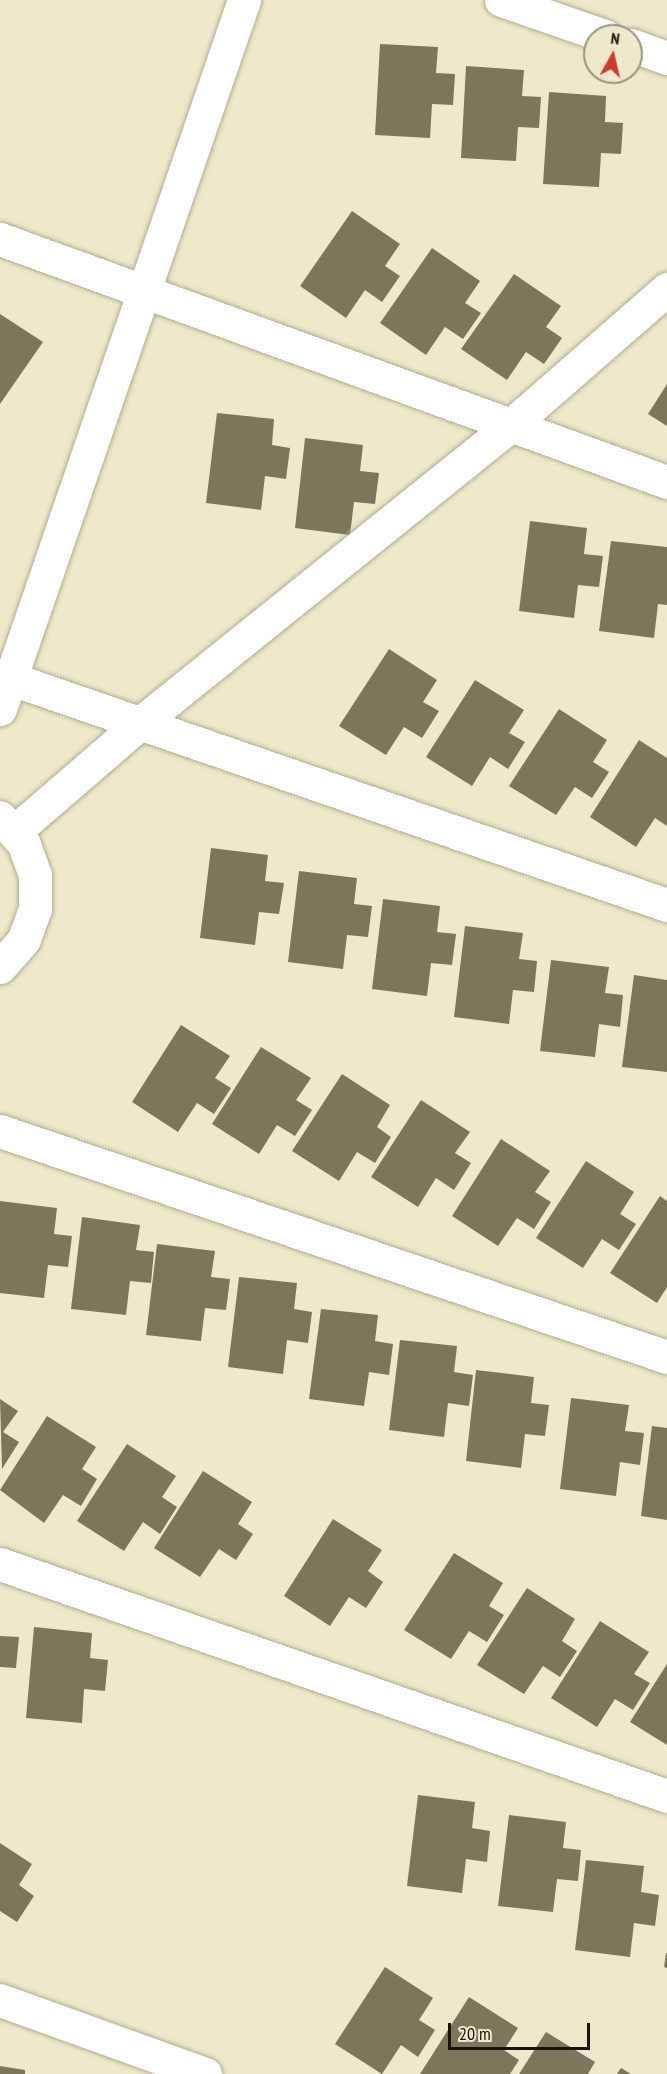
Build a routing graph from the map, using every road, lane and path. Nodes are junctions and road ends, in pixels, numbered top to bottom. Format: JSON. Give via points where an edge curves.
{"nodes":[{"id":1,"x":244,"y":0,"type":"edge"},
{"id":2,"x":501,"y":0,"type":"edge"},
{"id":3,"x":583,"y":29,"type":"edge"},
{"id":4,"x":643,"y":49,"type":"edge"},
{"id":5,"x":667,"y":58,"type":"edge"},
{"id":6,"x":0,"y":239,"type":"edge"},
{"id":7,"x":667,"y":289,"type":"edge"},
{"id":8,"x":144,"y":291,"type":"junction"},
{"id":9,"x":511,"y":425,"type":"junction"},
{"id":10,"x":667,"y":482,"type":"edge"},
{"id":11,"x":5,"y":677,"type":"edge"},
{"id":12,"x":0,"y":709,"type":"edge"},
{"id":13,"x":140,"y":724,"type":"junction"},
{"id":14,"x":7,"y":825,"type":"edge"},
{"id":15,"x":667,"y":904,"type":"edge"},
{"id":16,"x":0,"y":967,"type":"edge"},
{"id":17,"x":0,"y":1131,"type":"edge"},
{"id":18,"x":667,"y":1357,"type":"edge"},
{"id":19,"x":0,"y":1564,"type":"edge"},
{"id":20,"x":667,"y":1796,"type":"edge"},
{"id":21,"x":0,"y":2000,"type":"edge"},
{"id":22,"x":205,"y":2074,"type":"edge"}],
"edges":[{"from":1,"to":8,"type":"street"},
{"from":2,"to":3,"type":"street"},
{"from":4,"to":5,"type":"street"},
{"from":6,"to":8,"type":"street"},
{"from":7,"to":9,"type":"street"},
{"from":8,"to":9,"type":"street"},
{"from":8,"to":11,"type":"street"},
{"from":9,"to":10,"type":"street"},
{"from":9,"to":13,"type":"street"},
{"from":11,"to":12,"type":"street"},
{"from":11,"to":13,"type":"street"},
{"from":13,"to":14,"type":"street"},
{"from":13,"to":15,"type":"street"},
{"from":14,"to":16,"type":"street","via":[[35,875],[35,908],[24,939]]},
{"from":17,"to":18,"type":"street"},
{"from":19,"to":20,"type":"street"},
{"from":21,"to":22,"type":"street"}]}
